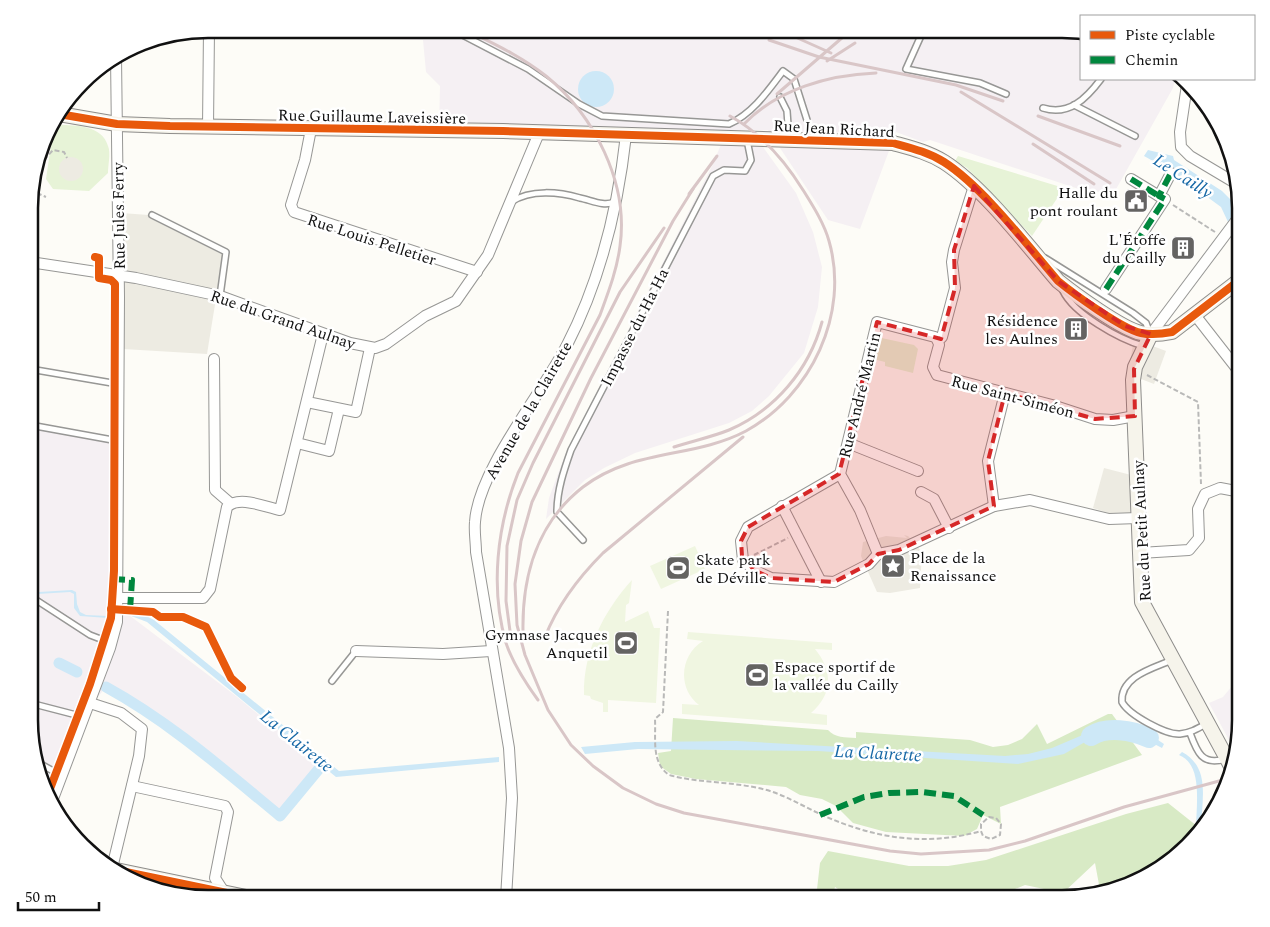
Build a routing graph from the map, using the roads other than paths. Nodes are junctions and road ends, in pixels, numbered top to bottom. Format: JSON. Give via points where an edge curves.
{"nodes":[{"id":1,"x":209,"y":38,"type":"edge"},
{"id":2,"x":469,"y":38,"type":"edge"},
{"id":3,"x":920,"y":38,"type":"edge"},
{"id":4,"x":116,"y":65,"type":"edge"},
{"id":5,"x":1100,"y":80,"type":"edge"},
{"id":6,"x":1186,"y":91,"type":"edge"},
{"id":7,"x":1006,"y":94,"type":"dead end"},
{"id":8,"x":780,"y":97,"type":"dead end"},
{"id":9,"x":1074,"y":105,"type":"junction"},
{"id":10,"x":1043,"y":108,"type":"dead end"},
{"id":11,"x":65,"y":115,"type":"edge"},
{"id":12,"x":807,"y":120,"type":"dead end"},
{"id":13,"x":117,"y":124,"type":"junction"},
{"id":14,"x":208,"y":128,"type":"junction"},
{"id":15,"x":311,"y":129,"type":"junction"},
{"id":16,"x":539,"y":134,"type":"junction"},
{"id":17,"x":626,"y":135,"type":"junction"},
{"id":18,"x":1135,"y":136,"type":"dead end"},
{"id":19,"x":746,"y":137,"type":"junction"},
{"id":20,"x":789,"y":139,"type":"junction"},
{"id":21,"x":1171,"y":173,"type":"dead end"},
{"id":22,"x":1131,"y":178,"type":"dead end"},
{"id":23,"x":1230,"y":179,"type":"edge"},
{"id":24,"x":974,"y":186,"type":"junction"},
{"id":25,"x":1162,"y":197,"type":"junction"},
{"id":26,"x":618,"y":201,"type":"junction"},
{"id":27,"x":509,"y":203,"type":"junction"},
{"id":28,"x":152,"y":215,"type":"dead end"},
{"id":29,"x":1232,"y":226,"type":"edge"},
{"id":30,"x":1029,"y":248,"type":"junction"},
{"id":31,"x":38,"y":263,"type":"edge"},
{"id":32,"x":477,"y":272,"type":"junction"},
{"id":33,"x":118,"y":275,"type":"junction"},
{"id":34,"x":1058,"y":281,"type":"junction"},
{"id":35,"x":1232,"y":286,"type":"edge"},
{"id":36,"x":1106,"y":289,"type":"dead end"},
{"id":37,"x":220,"y":296,"type":"junction"},
{"id":38,"x":1195,"y":314,"type":"junction"},
{"id":39,"x":323,"y":334,"type":"junction"},
{"id":40,"x":1151,"y":334,"type":"junction"},
{"id":41,"x":938,"y":341,"type":"junction"},
{"id":42,"x":1143,"y":346,"type":"junction"},
{"id":43,"x":370,"y":348,"type":"junction"},
{"id":44,"x":214,"y":359,"type":"dead end"},
{"id":45,"x":1232,"y":362,"type":"edge"},
{"id":46,"x":38,"y":370,"type":"edge"},
{"id":47,"x":118,"y":384,"type":"junction"},
{"id":48,"x":1005,"y":393,"type":"junction"},
{"id":49,"x":307,"y":402,"type":"junction"},
{"id":50,"x":339,"y":409,"type":"junction"},
{"id":51,"x":1135,"y":416,"type":"junction"},
{"id":52,"x":38,"y":427,"type":"edge"},
{"id":53,"x":118,"y":441,"type":"junction"},
{"id":54,"x":297,"y":443,"type":"junction"},
{"id":55,"x":848,"y":443,"type":"junction"},
{"id":56,"x":918,"y":470,"type":"dead end"},
{"id":57,"x":840,"y":474,"type":"junction"},
{"id":58,"x":1232,"y":490,"type":"edge"},
{"id":59,"x":921,"y":492,"type":"dead end"},
{"id":60,"x":230,"y":503,"type":"junction"},
{"id":61,"x":782,"y":506,"type":"junction"},
{"id":62,"x":994,"y":506,"type":"junction"},
{"id":63,"x":1138,"y":518,"type":"junction"},
{"id":64,"x":949,"y":528,"type":"junction"},
{"id":65,"x":583,"y":540,"type":"dead end"},
{"id":66,"x":1140,"y":553,"type":"junction"},
{"id":67,"x":878,"y":554,"type":"junction"},
{"id":68,"x":821,"y":582,"type":"junction"},
{"id":69,"x":118,"y":598,"type":"junction"},
{"id":70,"x":38,"y":601,"type":"edge"},
{"id":71,"x":111,"y":643,"type":"junction"},
{"id":72,"x":356,"y":651,"type":"joint"},
{"id":73,"x":491,"y":651,"type":"junction"},
{"id":74,"x":1173,"y":659,"type":"junction"},
{"id":75,"x":332,"y":681,"type":"dead end"},
{"id":76,"x":90,"y":703,"type":"junction"},
{"id":77,"x":38,"y":705,"type":"edge"},
{"id":78,"x":85,"y":717,"type":"junction"},
{"id":79,"x":1207,"y":723,"type":"junction"},
{"id":80,"x":1190,"y":733,"type":"junction"},
{"id":81,"x":1227,"y":760,"type":"edge"},
{"id":82,"x":1227,"y":763,"type":"edge"},
{"id":83,"x":44,"y":766,"type":"edge"},
{"id":84,"x":62,"y":776,"type":"junction"},
{"id":85,"x":132,"y":786,"type":"junction"},
{"id":86,"x":55,"y":794,"type":"edge"},
{"id":87,"x":114,"y":861,"type":"edge"},
{"id":88,"x":140,"y":875,"type":"edge"},
{"id":89,"x":209,"y":889,"type":"edge"},
{"id":90,"x":222,"y":889,"type":"edge"},
{"id":91,"x":507,"y":889,"type":"edge"}],
"edges":[{"from":1,"to":14,"type":"street"},
{"from":2,"to":12,"type":"lane","via":[[528,68],[602,116],[729,124],[765,95],[783,71],[794,78]]},
{"from":3,"to":7,"type":"lane","via":[[906,69],[980,84]]},
{"from":4,"to":13,"type":"street","name":"Rue Jules Ferry"},
{"from":5,"to":9,"type":"lane","via":[[1086,98]]},
{"from":6,"to":23,"type":"street","via":[[1180,143],[1190,156]]},
{"from":8,"to":20,"type":"lane","via":[[787,111]]},
{"from":9,"to":10,"type":"lane","via":[[1056,112]]},
{"from":9,"to":18,"type":"lane"},
{"from":11,"to":13,"type":"street","name":"Rue Guillaume Laveissière"},
{"from":13,"to":14,"type":"street","name":"Rue Guillaume Laveissière"},
{"from":13,"to":33,"type":"street","name":"Rue Jules Ferry"},
{"from":14,"to":15,"type":"street","name":"Rue Guillaume Laveissière"},
{"from":15,"to":16,"type":"street","name":"Rue Guillaume Laveissière"},
{"from":15,"to":32,"type":"street","name":"Rue Louis Pelletier","via":[[291,205],[294,212]]},
{"from":16,"to":17,"type":"street","name":"Rue Guillaume Laveissière"},
{"from":16,"to":27,"type":"street","name":"Rue du Grand Aulnay"},
{"from":17,"to":19,"type":"street","name":"Rue Jean Richard"},
{"from":17,"to":26,"type":"street","name":"Avenue de la Clairette"},
{"from":19,"to":20,"type":"street","name":"Rue Jean Richard"},
{"from":19,"to":65,"type":"lane","name":"Impasse du Ha Ha","via":[[752,160],[744,171],[724,170],[713,176],[571,450],[562,474],[557,512]]},
{"from":20,"to":24,"type":"street","name":"Rue Jean Richard","via":[[893,143],[942,161]]},
{"from":21,"to":25,"type":"street"},
{"from":22,"to":25,"type":"street"},
{"from":24,"to":30,"type":"street","name":"Rue Jean Richard"},
{"from":24,"to":41,"type":"street","name":"Rue Saint-Siméon","via":[[954,250],[954,288],[942,337]]},
{"from":25,"to":36,"type":"street"},
{"from":26,"to":27,"type":"lane","via":[[610,204],[567,194],[535,193]]},
{"from":26,"to":73,"type":"street","name":"Avenue de la Clairette","via":[[600,266],[568,344],[495,462],[483,489],[475,520],[476,544]]},
{"from":27,"to":32,"type":"street","name":"Rue du Grand Aulnay","via":[[488,255]]},
{"from":28,"to":37,"type":"lane","via":[[226,252]]},
{"from":29,"to":40,"type":"street"},
{"from":30,"to":34,"type":"street","name":"Rue Jean Richard"},
{"from":30,"to":40,"type":"lane","name":"Rue Jean Richard","via":[[1133,313],[1146,324]]},
{"from":31,"to":33,"type":"street","name":"Rue du Grand Aulnay"},
{"from":32,"to":43,"type":"street","name":"Rue du Grand Aulnay","via":[[451,305],[425,316],[386,344]]},
{"from":33,"to":37,"type":"street","name":"Rue du Grand Aulnay"},
{"from":33,"to":47,"type":"street","name":"Rue Jules Ferry"},
{"from":34,"to":40,"type":"street","name":"Rue Jean Richard","via":[[1125,326]]},
{"from":34,"to":42,"type":"lane","name":"Rue Jean Richard","via":[[1066,298],[1086,315],[1129,342]]},
{"from":35,"to":38,"type":"street"},
{"from":37,"to":39,"type":"street","name":"Rue du Grand Aulnay"},
{"from":38,"to":40,"type":"street","via":[[1172,332]]},
{"from":38,"to":45,"type":"street"},
{"from":39,"to":43,"type":"street","name":"Rue du Grand Aulnay"},
{"from":39,"to":49,"type":"street"},
{"from":40,"to":42,"type":"street","name":"Rue du Petit Aulnay"},
{"from":41,"to":48,"type":"street","name":"Rue Saint-Siméon","via":[[933,367],[937,375]]},
{"from":41,"to":55,"type":"street","name":"Rue André Martin","via":[[935,337],[876,322]]},
{"from":42,"to":51,"type":"street","name":"Rue du Petit Aulnay","via":[[1135,367]]},
{"from":43,"to":50,"type":"street","via":[[356,412]]},
{"from":44,"to":60,"type":"street","via":[[215,490]]},
{"from":46,"to":47,"type":"lane"},
{"from":47,"to":53,"type":"street","name":"Rue Jules Ferry"},
{"from":48,"to":51,"type":"street","name":"Rue Saint-Siméon","via":[[1095,419]]},
{"from":48,"to":62,"type":"street","via":[[988,461]]},
{"from":49,"to":50,"type":"street"},
{"from":49,"to":54,"type":"street"},
{"from":50,"to":54,"type":"street","via":[[329,451]]},
{"from":51,"to":63,"type":"street","name":"Rue du Petit Aulnay"},
{"from":52,"to":53,"type":"lane"},
{"from":53,"to":69,"type":"street","name":"Rue Jules Ferry"},
{"from":54,"to":60,"type":"street","via":[[280,510],[240,501]]},
{"from":55,"to":56,"type":"street"},
{"from":55,"to":57,"type":"street","name":"Rue André Martin"},
{"from":57,"to":61,"type":"street"},
{"from":57,"to":67,"type":"street","name":"Rue André Martin","via":[[860,510]]},
{"from":58,"to":66,"type":"street","via":[[1220,488],[1204,496],[1198,509],[1199,538],[1194,547]]},
{"from":59,"to":64,"type":"street","via":[[934,499]]},
{"from":60,"to":69,"type":"street","via":[[224,514],[206,596],[199,599]]},
{"from":61,"to":68,"type":"street"},
{"from":61,"to":68,"type":"street","via":[[748,527],[741,541],[743,560],[771,578]]},
{"from":62,"to":63,"type":"street","via":[[1030,500],[1109,519]]},
{"from":62,"to":64,"type":"street"},
{"from":63,"to":66,"type":"street","name":"Rue du Petit Aulnay"},
{"from":64,"to":67,"type":"street","via":[[899,550]]},
{"from":66,"to":74,"type":"street","name":"Rue du Petit Aulnay","via":[[1142,602]]},
{"from":67,"to":68,"type":"street","via":[[869,564],[834,582]]},
{"from":69,"to":71,"type":"street","name":"Rue Jules Ferry"},
{"from":70,"to":71,"type":"lane","via":[[90,635]]},
{"from":71,"to":76,"type":"street","name":"Rue Jules Ferry"},
{"from":72,"to":73,"type":"street","via":[[443,654]]},
{"from":72,"to":75,"type":"lane"},
{"from":73,"to":91,"type":"street","name":"Avenue de la Clairette","via":[[508,748],[512,798]]},
{"from":74,"to":79,"type":"street","name":"Rue du Petit Aulnay"},
{"from":74,"to":80,"type":"lane","via":[[1129,682],[1122,693],[1122,702],[1128,710],[1163,730],[1173,734]]},
{"from":76,"to":78,"type":"street","name":"Rue Jules Ferry"},
{"from":76,"to":85,"type":"street","via":[[122,713],[142,729]]},
{"from":77,"to":78,"type":"lane"},
{"from":78,"to":84,"type":"street","name":"Rue Jules Ferry"},
{"from":79,"to":80,"type":"lane"},
{"from":79,"to":81,"type":"street","name":"Rue du Petit Aulnay"},
{"from":80,"to":82,"type":"lane","via":[[1199,754],[1215,762]]},
{"from":83,"to":84,"type":"lane"},
{"from":84,"to":86,"type":"street","name":"Rue Jules Ferry"},
{"from":85,"to":87,"type":"street"},
{"from":85,"to":90,"type":"street","via":[[225,806],[228,812],[215,878]]},
{"from":88,"to":89,"type":"street"}]}
